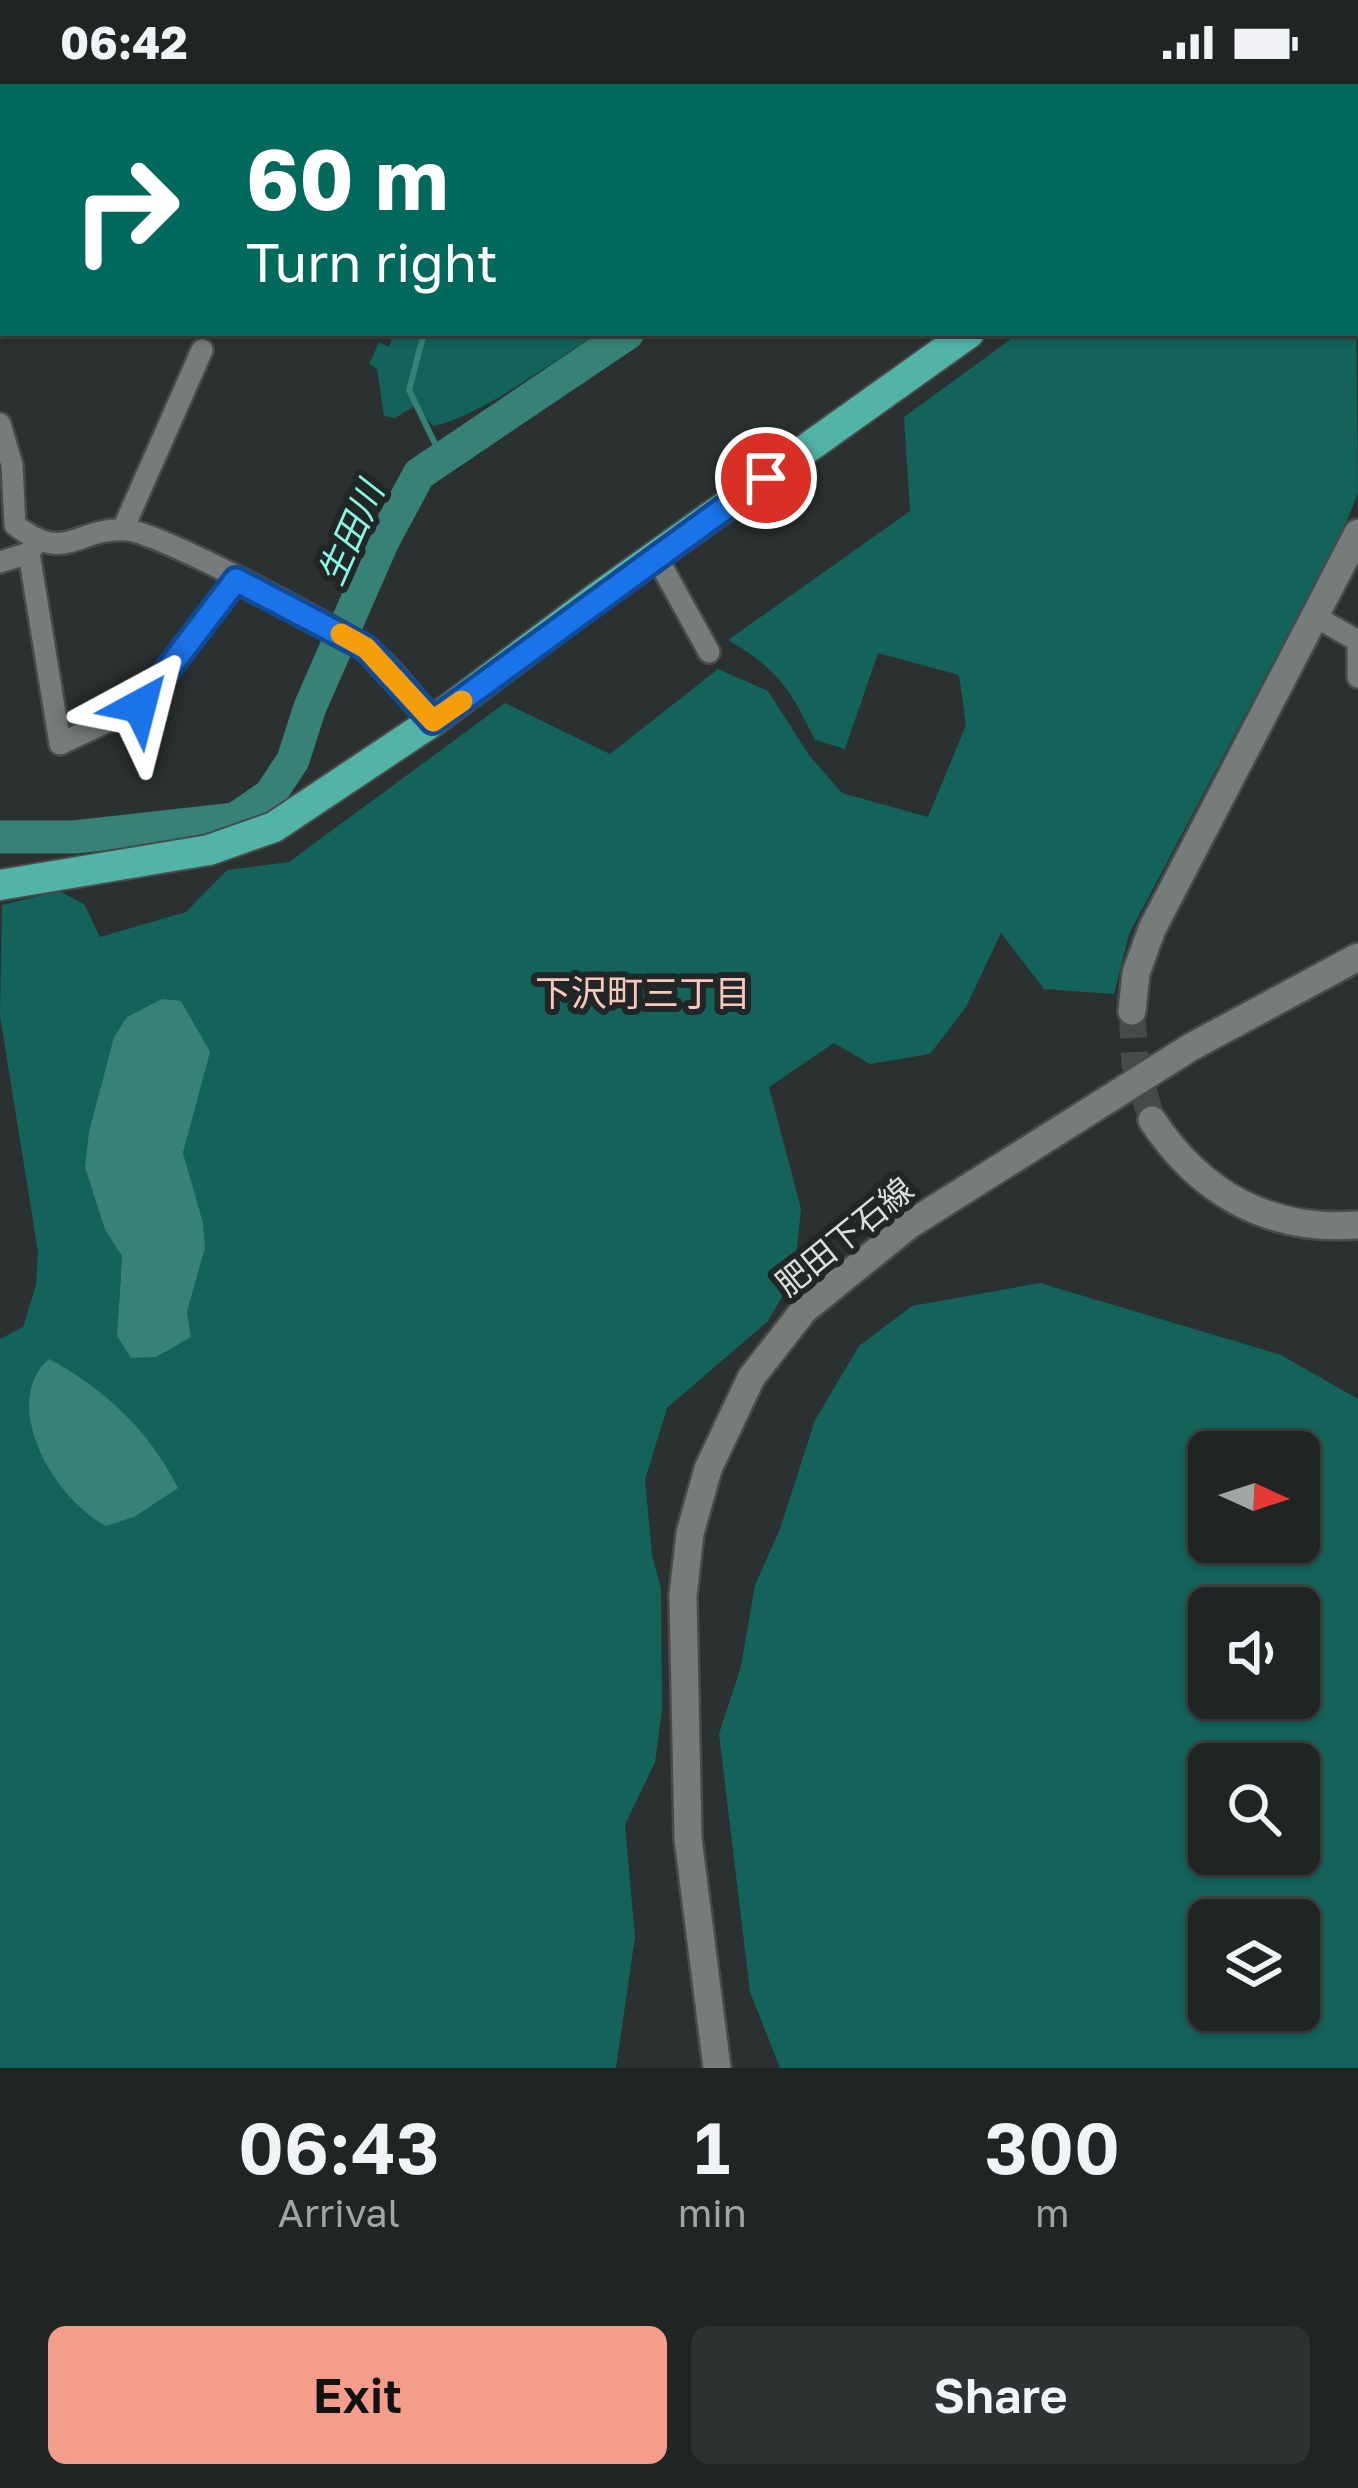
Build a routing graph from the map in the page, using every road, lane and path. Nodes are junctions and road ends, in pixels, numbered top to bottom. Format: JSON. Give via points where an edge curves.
{"nodes":[{"id":1,"x":966,"y":336,"type":"edge"},
{"id":2,"x":202,"y":350,"type":"dead end"},
{"id":3,"x":2,"y":433,"type":"edge"},
{"id":4,"x":122,"y":530,"type":"junction"},
{"id":5,"x":1358,"y":533,"type":"edge"},
{"id":6,"x":32,"y":548,"type":"junction"},
{"id":7,"x":656,"y":556,"type":"junction"},
{"id":8,"x":0,"y":562,"type":"edge"},
{"id":9,"x":236,"y":580,"type":"junction"},
{"id":10,"x":1316,"y":617,"type":"junction"},
{"id":11,"x":1358,"y":644,"type":"edge"},
{"id":12,"x":709,"y":652,"type":"dead end"},
{"id":13,"x":1358,"y":677,"type":"edge"},
{"id":14,"x":433,"y":721,"type":"junction"},
{"id":15,"x":0,"y":884,"type":"edge"},
{"id":16,"x":1358,"y":957,"type":"edge"},
{"id":17,"x":1132,"y":1011,"type":"tunnel mouth"},
{"id":18,"x":1152,"y":1120,"type":"tunnel mouth"},
{"id":19,"x":1358,"y":1226,"type":"edge"},
{"id":20,"x":717,"y":2068,"type":"edge"}],
"edges":[{"from":1,"to":7,"type":"main road"},
{"from":2,"to":4,"type":"street"},
{"from":3,"to":6,"type":"street","via":[[15,525]]},
{"from":4,"to":6,"type":"street"},
{"from":4,"to":9,"type":"street"},
{"from":5,"to":10,"type":"main road"},
{"from":6,"to":8,"type":"street"},
{"from":6,"to":9,"type":"street","via":[[60,744],[140,706]]},
{"from":7,"to":12,"type":"street"},
{"from":7,"to":14,"type":"main road"},
{"from":9,"to":14,"type":"street","via":[[366,648]]},
{"from":10,"to":11,"type":"street"},
{"from":10,"to":17,"type":"main road","via":[[1152,929]]},
{"from":11,"to":13,"type":"street"},
{"from":14,"to":15,"type":"main road","via":[[244,839]]},
{"from":16,"to":20,"type":"main road","name":"肥田下石線","via":[[1191,1048],[909,1225],[804,1310],[751,1378],[708,1469],[683,1596],[688,1838]]},
{"from":18,"to":19,"type":"main road","via":[[1175,1155],[1258,1214]]}]}
